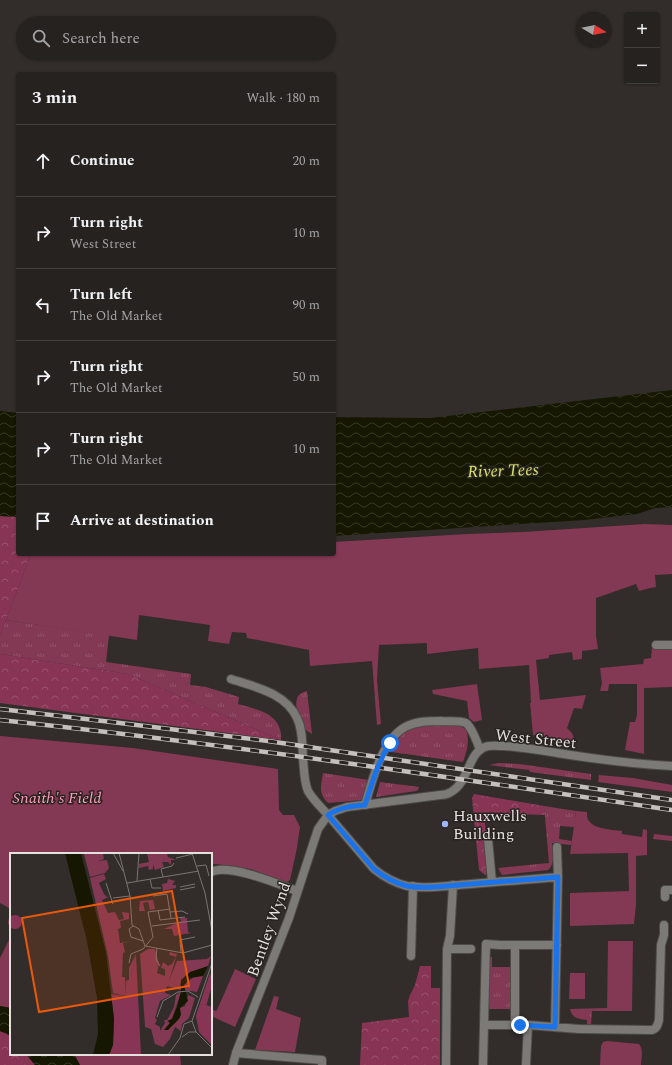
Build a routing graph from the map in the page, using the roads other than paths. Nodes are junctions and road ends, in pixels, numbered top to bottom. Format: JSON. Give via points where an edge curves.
{"nodes":[{"id":1,"x":656,"y":645,"type":"dead end"},
{"id":2,"x":672,"y":645,"type":"edge"},
{"id":3,"x":231,"y":679,"type":"dead end"},
{"id":4,"x":480,"y":750,"type":"junction"},
{"id":5,"x":672,"y":766,"type":"edge"},
{"id":6,"x":365,"y":805,"type":"junction"},
{"id":7,"x":328,"y":815,"type":"junction"},
{"id":8,"x":488,"y":839,"type":"dead end"},
{"id":9,"x":557,"y":847,"type":"dead end"},
{"id":10,"x":212,"y":872,"type":"edge"},
{"id":11,"x":558,"y":877,"type":"junction"},
{"id":12,"x":492,"y":882,"type":"junction"},
{"id":13,"x":453,"y":885,"type":"junction"},
{"id":14,"x":413,"y":886,"type":"junction"},
{"id":15,"x":672,"y":890,"type":"edge"},
{"id":16,"x":297,"y":891,"type":"junction"},
{"id":17,"x":665,"y":897,"type":"dead end"},
{"id":18,"x":664,"y":925,"type":"dead end"},
{"id":19,"x":515,"y":945,"type":"junction"},
{"id":20,"x":557,"y":945,"type":"junction"},
{"id":21,"x":471,"y":949,"type":"dead end"},
{"id":22,"x":448,"y":950,"type":"junction"},
{"id":23,"x":412,"y":956,"type":"dead end"},
{"id":24,"x":484,"y":1025,"type":"junction"},
{"id":25,"x":515,"y":1025,"type":"junction"},
{"id":26,"x":528,"y":1025,"type":"junction"},
{"id":27,"x":555,"y":1027,"type":"junction"},
{"id":28,"x":236,"y":1053,"type":"junction"},
{"id":29,"x":233,"y":1065,"type":"edge"},
{"id":30,"x":322,"y":1065,"type":"edge"},
{"id":31,"x":446,"y":1065,"type":"edge"},
{"id":32,"x":483,"y":1065,"type":"edge"},
{"id":33,"x":526,"y":1065,"type":"edge"}],
"edges":[{"from":1,"to":2,"type":"street"},
{"from":3,"to":7,"type":"street","via":[[275,695],[291,707],[298,719],[301,734],[306,784],[309,792]]},
{"from":4,"to":5,"type":"street","name":"West Street","via":[[499,746],[522,747],[646,765]]},
{"from":4,"to":6,"type":"street","name":"West Street","via":[[462,783],[451,792]]},
{"from":4,"to":6,"type":"street","via":[[466,723],[427,721],[405,727],[394,736],[385,750]]},
{"from":6,"to":7,"type":"street","name":"West Street","via":[[347,807]]},
{"from":7,"to":14,"type":"street","via":[[382,876]]},
{"from":7,"to":16,"type":"street","name":"Bentley Wynd","via":[[318,829]]},
{"from":8,"to":12,"type":"street"},
{"from":9,"to":11,"type":"street"},
{"from":10,"to":16,"type":"street","via":[[222,870],[257,876]]},
{"from":11,"to":12,"type":"street"},
{"from":11,"to":20,"type":"street"},
{"from":12,"to":13,"type":"street"},
{"from":13,"to":14,"type":"street"},
{"from":13,"to":22,"type":"street"},
{"from":14,"to":23,"type":"street"},
{"from":15,"to":17,"type":"street","via":[[665,890]]},
{"from":16,"to":28,"type":"street","name":"Bentley Wynd","via":[[289,918]]},
{"from":18,"to":27,"type":"street","via":[[659,1020],[655,1029]]},
{"from":19,"to":20,"type":"street"},
{"from":19,"to":24,"type":"street","via":[[486,944]]},
{"from":19,"to":25,"type":"street"},
{"from":20,"to":27,"type":"street"},
{"from":21,"to":22,"type":"street"},
{"from":22,"to":31,"type":"street"},
{"from":24,"to":25,"type":"street"},
{"from":24,"to":32,"type":"street"},
{"from":25,"to":26,"type":"street"},
{"from":26,"to":27,"type":"street"},
{"from":26,"to":33,"type":"street"},
{"from":28,"to":29,"type":"street","name":"Bentley Wynd"},
{"from":28,"to":30,"type":"street","via":[[322,1060]]}]}
